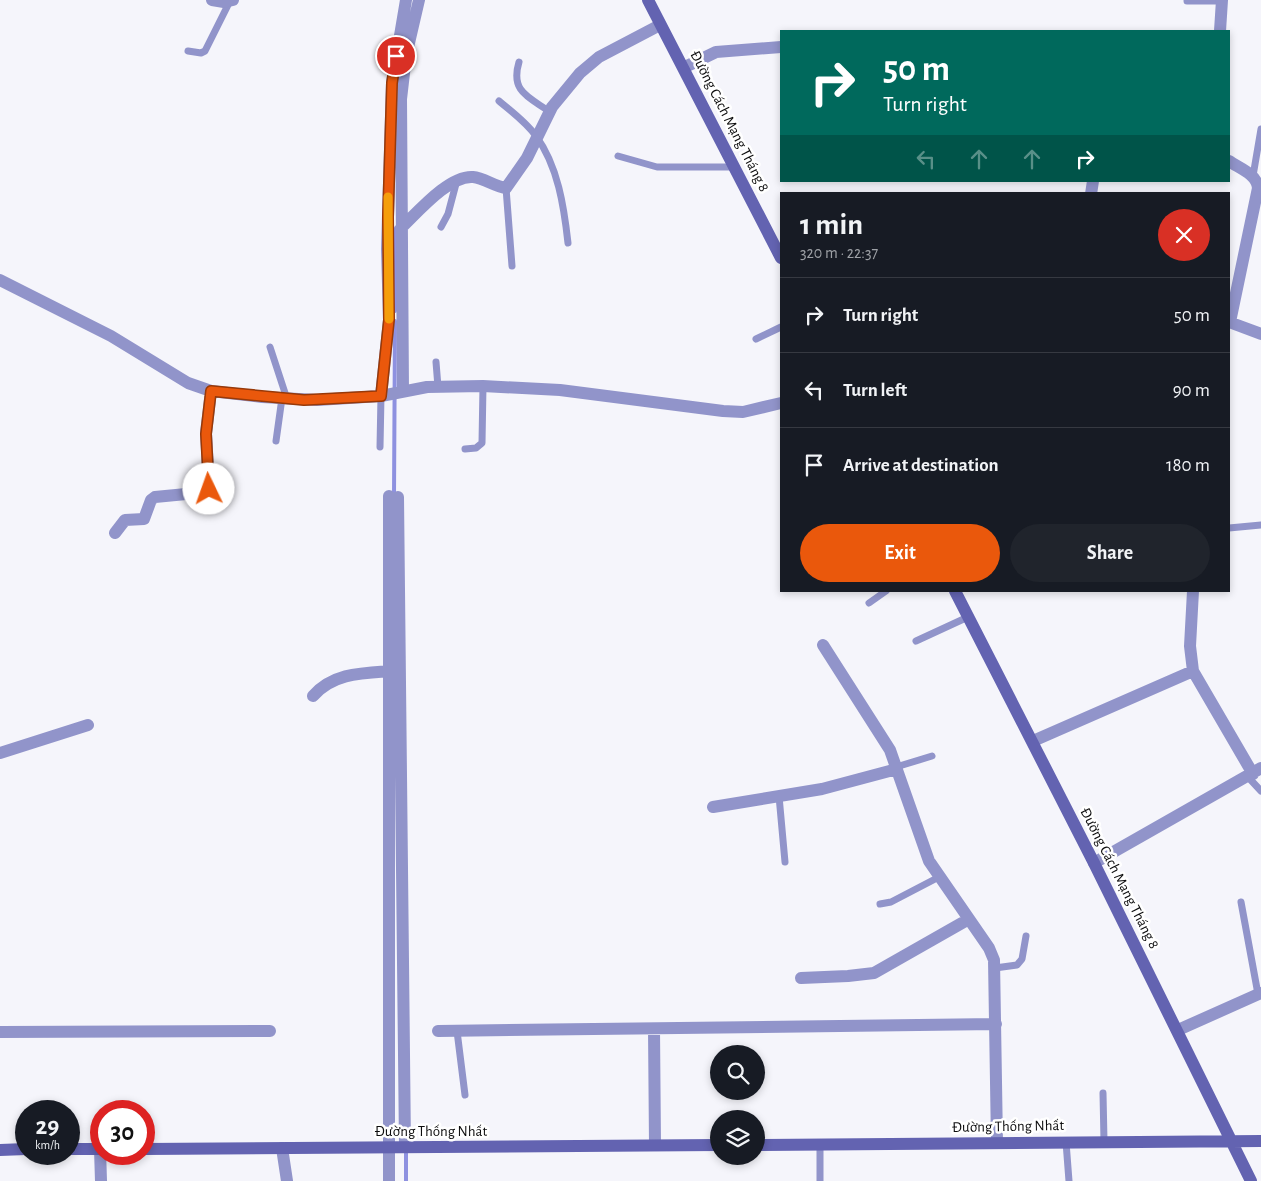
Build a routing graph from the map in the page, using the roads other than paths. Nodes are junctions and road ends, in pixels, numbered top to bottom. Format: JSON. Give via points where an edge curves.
{"nodes":[{"id":1,"x":212,"y":0,"type":"edge"},
{"id":2,"x":406,"y":0,"type":"edge"},
{"id":3,"x":419,"y":0,"type":"edge"},
{"id":4,"x":648,"y":0,"type":"edge"},
{"id":5,"x":1222,"y":0,"type":"edge"},
{"id":6,"x":232,"y":1,"type":"edge"},
{"id":7,"x":1187,"y":1,"type":"dead end"},
{"id":8,"x":660,"y":25,"type":"junction"},
{"id":9,"x":1220,"y":30,"type":"edge"},
{"id":10,"x":780,"y":47,"type":"edge"},
{"id":11,"x":188,"y":50,"type":"dead end"},
{"id":12,"x":519,"y":62,"type":"dead end"},
{"id":13,"x":685,"y":67,"type":"junction"},
{"id":14,"x":499,"y":101,"type":"dead end"},
{"id":15,"x":550,"y":112,"type":"junction"},
{"id":16,"x":1261,"y":128,"type":"edge"},
{"id":17,"x":538,"y":137,"type":"junction"},
{"id":18,"x":618,"y":156,"type":"dead end"},
{"id":19,"x":1230,"y":162,"type":"edge"},
{"id":20,"x":735,"y":167,"type":"junction"},
{"id":21,"x":1253,"y":176,"type":"junction"},
{"id":22,"x":457,"y":179,"type":"junction"},
{"id":23,"x":506,"y":188,"type":"junction"},
{"id":24,"x":441,"y":227,"type":"dead end"},
{"id":25,"x":401,"y":228,"type":"junction"},
{"id":26,"x":568,"y":243,"type":"dead end"},
{"id":27,"x":780,"y":256,"type":"edge"},
{"id":28,"x":512,"y":266,"type":"dead end"},
{"id":29,"x":0,"y":280,"type":"edge"},
{"id":30,"x":1230,"y":322,"type":"edge"},
{"id":31,"x":780,"y":327,"type":"edge"},
{"id":32,"x":1261,"y":334,"type":"edge"},
{"id":33,"x":756,"y":339,"type":"dead end"},
{"id":34,"x":270,"y":347,"type":"dead end"},
{"id":35,"x":436,"y":362,"type":"dead end"},
{"id":36,"x":483,"y":386,"type":"junction"},
{"id":37,"x":438,"y":387,"type":"junction"},
{"id":38,"x":211,"y":391,"type":"junction"},
{"id":39,"x":392,"y":393,"type":"junction"},
{"id":40,"x":284,"y":399,"type":"junction"},
{"id":41,"x":780,"y":403,"type":"edge"},
{"id":42,"x":276,"y":441,"type":"dead end"},
{"id":43,"x":380,"y":447,"type":"dead end"},
{"id":44,"x":465,"y":449,"type":"dead end"},
{"id":45,"x":1261,"y":526,"type":"edge"},
{"id":46,"x":1230,"y":528,"type":"edge"},
{"id":47,"x":115,"y":533,"type":"dead end"},
{"id":48,"x":885,"y":592,"type":"edge"},
{"id":49,"x":956,"y":592,"type":"edge"},
{"id":50,"x":1193,"y":592,"type":"edge"},
{"id":51,"x":869,"y":603,"type":"dead end"},
{"id":52,"x":968,"y":617,"type":"junction"},
{"id":53,"x":916,"y":641,"type":"dead end"},
{"id":54,"x":823,"y":645,"type":"dead end"},
{"id":55,"x":391,"y":672,"type":"junction"},
{"id":56,"x":1193,"y":672,"type":"junction"},
{"id":57,"x":313,"y":696,"type":"dead end"},
{"id":58,"x":88,"y":725,"type":"dead end"},
{"id":59,"x":1033,"y":741,"type":"junction"},
{"id":60,"x":0,"y":753,"type":"edge"},
{"id":61,"x":932,"y":756,"type":"dead end"},
{"id":62,"x":896,"y":768,"type":"junction"},
{"id":63,"x":1254,"y":773,"type":"edge"},
{"id":64,"x":1261,"y":791,"type":"edge"},
{"id":65,"x":779,"y":796,"type":"junction"},
{"id":66,"x":713,"y":807,"type":"dead end"},
{"id":67,"x":785,"y":862,"type":"dead end"},
{"id":68,"x":1094,"y":863,"type":"junction"},
{"id":69,"x":939,"y":877,"type":"junction"},
{"id":70,"x":1240,"y":902,"type":"dead end"},
{"id":71,"x":880,"y":904,"type":"dead end"},
{"id":72,"x":969,"y":919,"type":"junction"},
{"id":73,"x":1026,"y":936,"type":"dead end"},
{"id":74,"x":995,"y":968,"type":"junction"},
{"id":75,"x":801,"y":978,"type":"dead end"},
{"id":76,"x":1260,"y":993,"type":"edge"},
{"id":77,"x":996,"y":1024,"type":"junction"},
{"id":78,"x":654,"y":1028,"type":"junction"},
{"id":79,"x":1178,"y":1030,"type":"junction"},
{"id":80,"x":270,"y":1031,"type":"dead end"},
{"id":81,"x":457,"y":1031,"type":"junction"},
{"id":82,"x":0,"y":1032,"type":"edge"},
{"id":83,"x":438,"y":1032,"type":"dead end"},
{"id":84,"x":1103,"y":1093,"type":"dead end"},
{"id":85,"x":465,"y":1095,"type":"dead end"},
{"id":86,"x":1104,"y":1141,"type":"junction"},
{"id":87,"x":1231,"y":1141,"type":"junction"},
{"id":88,"x":1261,"y":1141,"type":"edge"},
{"id":89,"x":1066,"y":1142,"type":"junction"},
{"id":90,"x":996,"y":1143,"type":"junction"},
{"id":91,"x":820,"y":1144,"type":"junction"},
{"id":92,"x":710,"y":1145,"type":"edge"},
{"id":93,"x":765,"y":1145,"type":"edge"},
{"id":94,"x":655,"y":1146,"type":"junction"},
{"id":95,"x":397,"y":1147,"type":"junction"},
{"id":96,"x":282,"y":1148,"type":"junction"},
{"id":97,"x":15,"y":1149,"type":"edge"},
{"id":98,"x":155,"y":1149,"type":"edge"},
{"id":99,"x":0,"y":1150,"type":"edge"},
{"id":100,"x":100,"y":1165,"type":"edge"},
{"id":101,"x":100,"y":1181,"type":"edge"},
{"id":102,"x":287,"y":1181,"type":"edge"},
{"id":103,"x":389,"y":1181,"type":"edge"},
{"id":104,"x":820,"y":1181,"type":"edge"},
{"id":105,"x":1069,"y":1181,"type":"edge"},
{"id":106,"x":1251,"y":1181,"type":"edge"}],
"edges":[{"from":1,"to":6,"type":"street"},
{"from":2,"to":39,"type":"street","via":[[392,83],[387,249]]},
{"from":3,"to":25,"type":"street","via":[[406,56],[401,99]]},
{"from":4,"to":8,"type":"street","name":"Đường Cách Mạng Tháng 8"},
{"from":5,"to":7,"type":"lane"},
{"from":5,"to":9,"type":"street"},
{"from":6,"to":11,"type":"lane","via":[[205,51]]},
{"from":8,"to":13,"type":"street","name":"Đường Cách Mạng Tháng 8"},
{"from":8,"to":15,"type":"street","via":[[599,57],[563,91]]},
{"from":10,"to":13,"type":"street","via":[[716,52]]},
{"from":12,"to":15,"type":"lane","via":[[515,80],[517,87]]},
{"from":13,"to":20,"type":"street","name":"Đường Cách Mạng Tháng 8"},
{"from":14,"to":17,"type":"lane"},
{"from":15,"to":17,"type":"street"},
{"from":16,"to":21,"type":"lane"},
{"from":17,"to":23,"type":"street"},
{"from":17,"to":26,"type":"lane","via":[[560,188]]},
{"from":18,"to":20,"type":"lane","via":[[656,167]]},
{"from":19,"to":21,"type":"street"},
{"from":20,"to":27,"type":"street","name":"Đường Cách Mạng Tháng 8"},
{"from":21,"to":30,"type":"street","via":[[1258,181],[1258,188]]},
{"from":22,"to":23,"type":"street","via":[[476,177]]},
{"from":22,"to":24,"type":"lane","via":[[448,214]]},
{"from":22,"to":25,"type":"street"},
{"from":23,"to":28,"type":"lane"},
{"from":25,"to":39,"type":"street"},
{"from":29,"to":38,"type":"street","via":[[111,336],[188,383]]},
{"from":30,"to":32,"type":"street"},
{"from":31,"to":33,"type":"lane"},
{"from":34,"to":40,"type":"lane"},
{"from":35,"to":37,"type":"lane"},
{"from":36,"to":37,"type":"street"},
{"from":36,"to":41,"type":"street","via":[[560,390],[723,411],[743,412]]},
{"from":36,"to":44,"type":"lane","via":[[482,443],[476,448]]},
{"from":37,"to":39,"type":"street"},
{"from":38,"to":40,"type":"street"},
{"from":38,"to":47,"type":"street","via":[[206,434],[209,489],[205,493],[155,497],[144,518],[125,520]]},
{"from":39,"to":40,"type":"street"},
{"from":39,"to":43,"type":"lane"},
{"from":40,"to":42,"type":"lane"},
{"from":45,"to":46,"type":"lane"},
{"from":48,"to":51,"type":"lane"},
{"from":49,"to":52,"type":"street","name":"Đường Cách Mạng Tháng 8"},
{"from":50,"to":56,"type":"street","via":[[1190,646]]},
{"from":52,"to":53,"type":"lane"},
{"from":52,"to":59,"type":"street","name":"Đường Cách Mạng Tháng 8"},
{"from":54,"to":62,"type":"street","via":[[885,740]]},
{"from":55,"to":57,"type":"street","via":[[347,675],[323,686]]},
{"from":55,"to":95,"type":"street"},
{"from":55,"to":95,"type":"street","via":[[394,496]]},
{"from":56,"to":59,"type":"street"},
{"from":56,"to":63,"type":"street"},
{"from":58,"to":60,"type":"street"},
{"from":59,"to":68,"type":"street","name":"Đường Cách Mạng Tháng 8"},
{"from":61,"to":62,"type":"lane"},
{"from":62,"to":65,"type":"street","via":[[822,789]]},
{"from":62,"to":69,"type":"street","via":[[923,848]]},
{"from":63,"to":64,"type":"lane"},
{"from":63,"to":68,"type":"street"},
{"from":65,"to":66,"type":"street"},
{"from":65,"to":67,"type":"lane"},
{"from":68,"to":79,"type":"street","name":"Đường Cách Mạng Tháng 8"},
{"from":69,"to":71,"type":"lane","via":[[891,902]]},
{"from":69,"to":72,"type":"street"},
{"from":70,"to":76,"type":"lane"},
{"from":72,"to":74,"type":"street","via":[[989,948]]},
{"from":72,"to":75,"type":"street","via":[[874,973]]},
{"from":73,"to":74,"type":"lane","via":[[1022,959],[1017,965]]},
{"from":74,"to":77,"type":"street"},
{"from":76,"to":79,"type":"street"},
{"from":77,"to":78,"type":"street"},
{"from":77,"to":90,"type":"street"},
{"from":78,"to":81,"type":"street"},
{"from":78,"to":94,"type":"street"},
{"from":79,"to":87,"type":"street","name":"Đường Cách Mạng Tháng 8"},
{"from":80,"to":82,"type":"street"},
{"from":81,"to":83,"type":"street"},
{"from":81,"to":85,"type":"lane"},
{"from":84,"to":86,"type":"lane"},
{"from":86,"to":87,"type":"street","name":"Đường Thống Nhất"},
{"from":86,"to":89,"type":"street","name":"Đường Thống Nhất"},
{"from":87,"to":88,"type":"street","name":"Đường Thống Nhất"},
{"from":87,"to":106,"type":"street","name":"Đường Cách Mạng Tháng 8"},
{"from":89,"to":90,"type":"street","name":"Đường Thống Nhất"},
{"from":89,"to":105,"type":"lane"},
{"from":90,"to":91,"type":"street","name":"Đường Thống Nhất"},
{"from":91,"to":93,"type":"street","name":"Đường Thống Nhất"},
{"from":91,"to":104,"type":"lane"},
{"from":92,"to":94,"type":"street","name":"Đường Thống Nhất"},
{"from":94,"to":95,"type":"street","name":"Đường Thống Nhất"},
{"from":95,"to":96,"type":"street","name":"Đường Thống Nhất"},
{"from":95,"to":103,"type":"street"},
{"from":96,"to":98,"type":"street","name":"Đường Thống Nhất"},
{"from":96,"to":102,"type":"street"},
{"from":97,"to":99,"type":"street"},
{"from":100,"to":101,"type":"street"}]}
